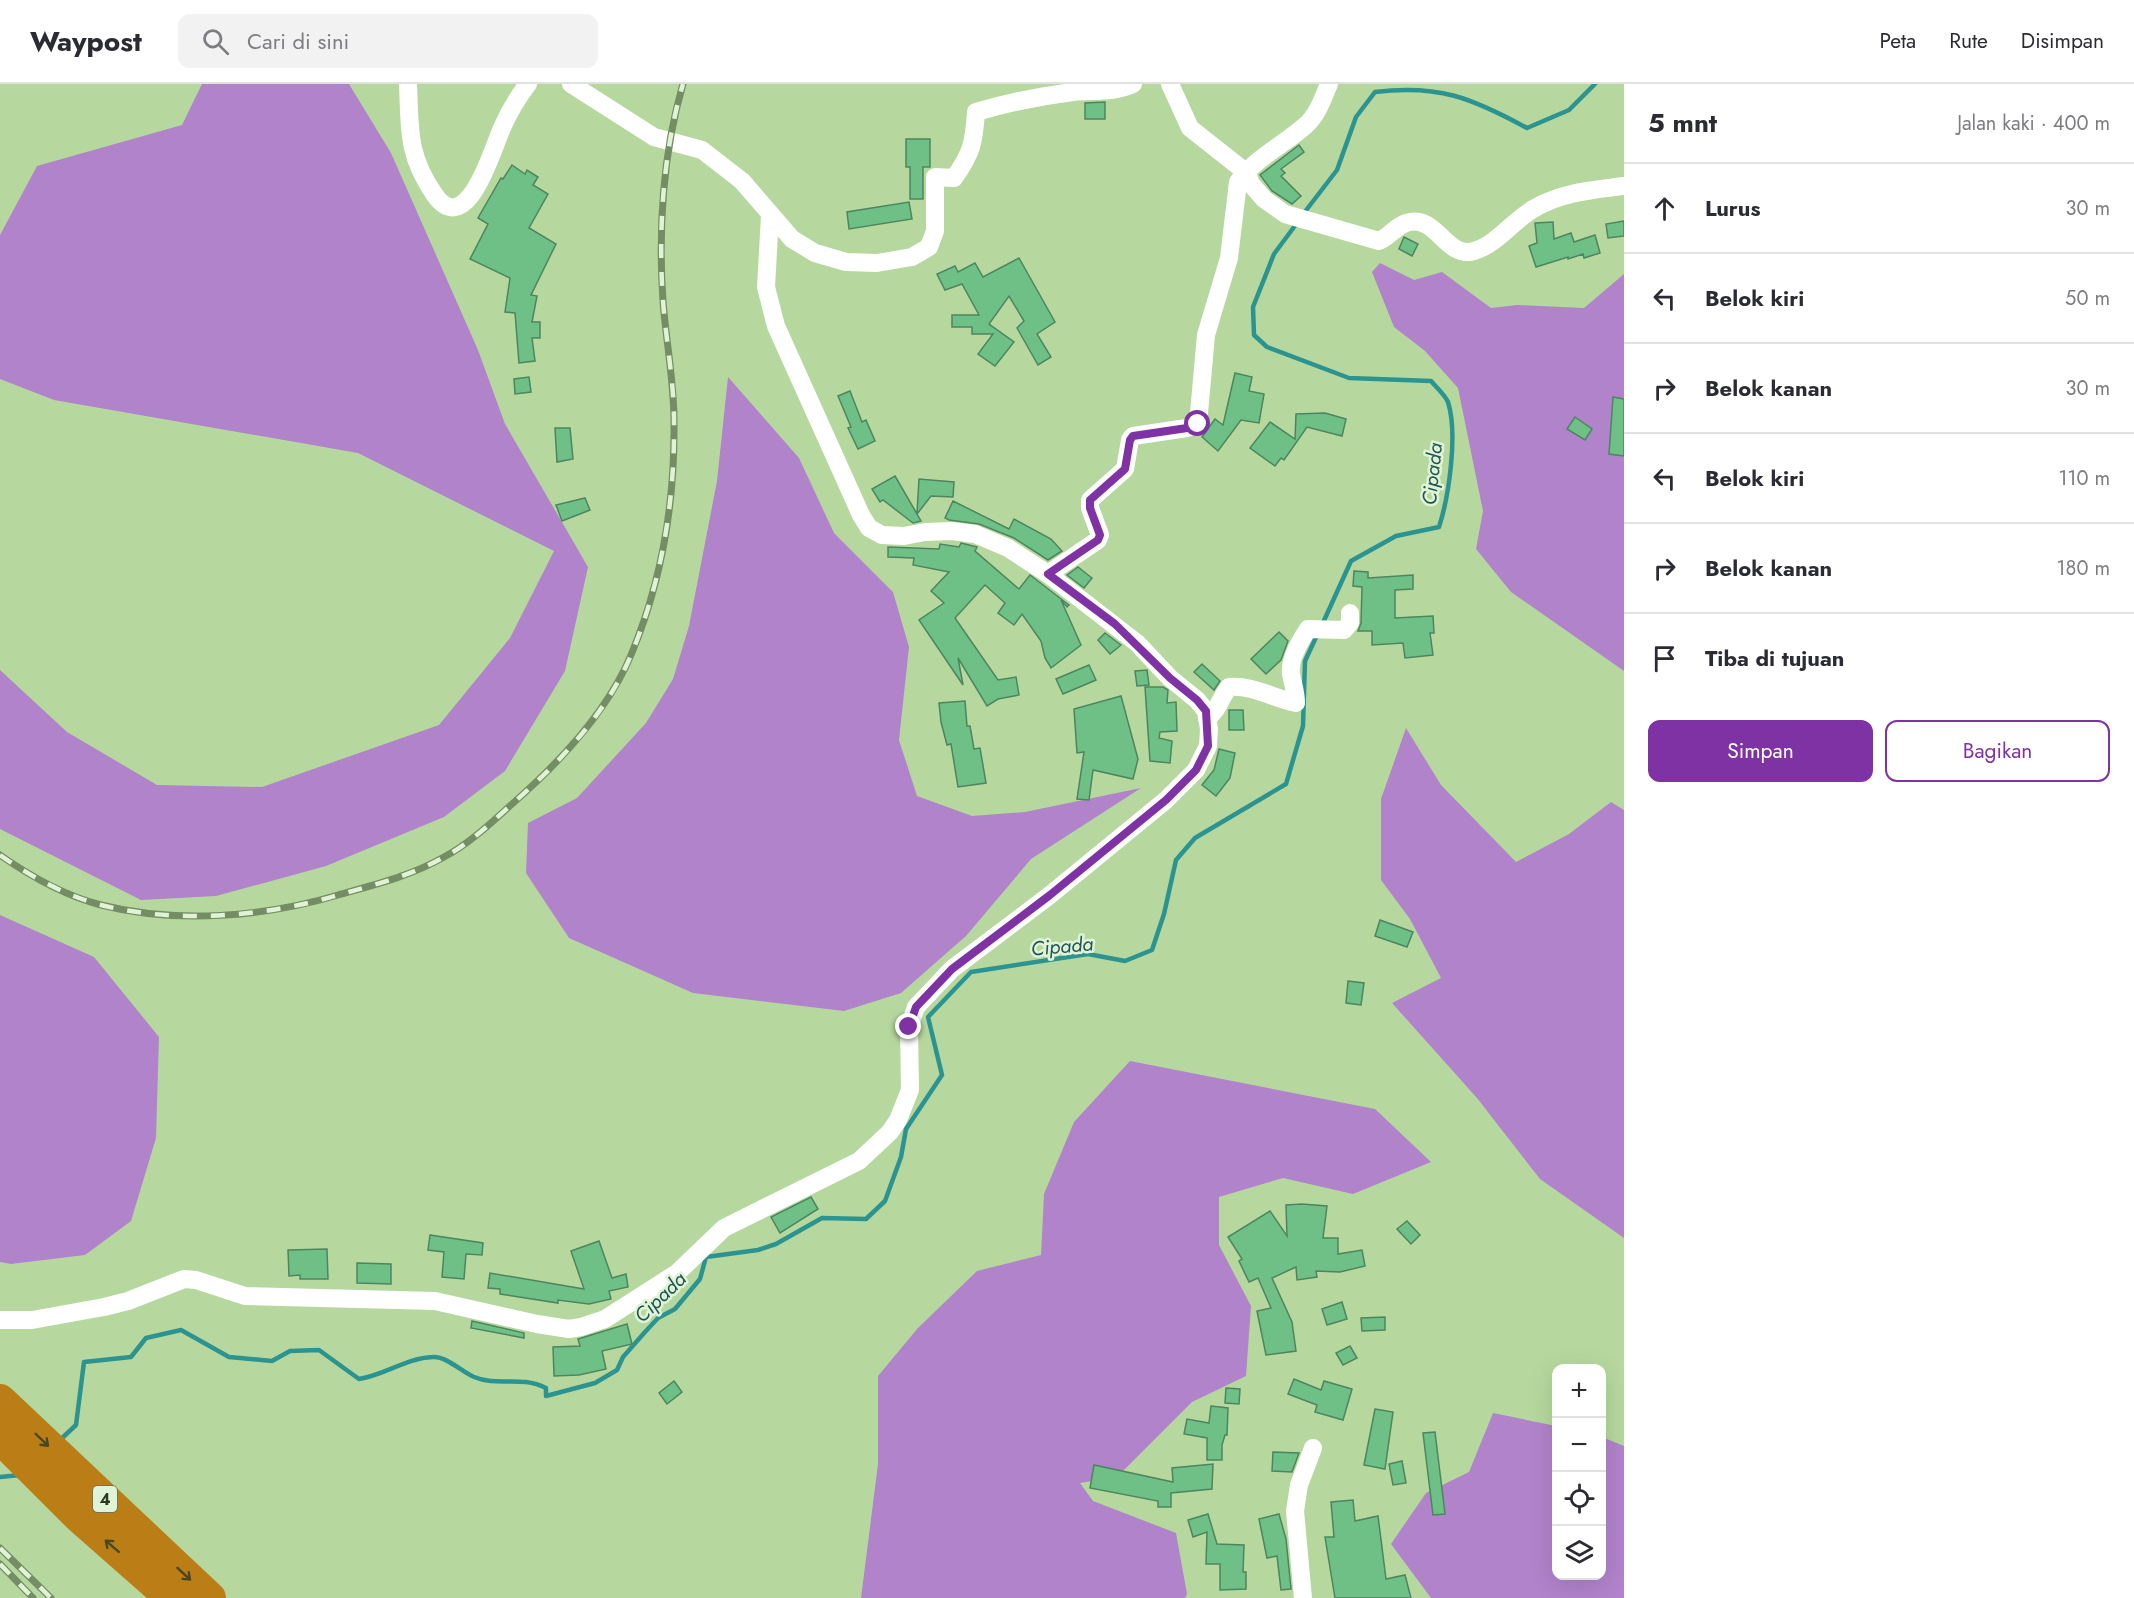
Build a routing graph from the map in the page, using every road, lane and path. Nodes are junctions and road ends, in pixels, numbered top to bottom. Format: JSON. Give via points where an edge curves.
{"nodes":[{"id":1,"x":408,"y":84,"type":"edge"},
{"id":2,"x":528,"y":84,"type":"edge"},
{"id":3,"x":571,"y":84,"type":"edge"},
{"id":4,"x":1133,"y":84,"type":"edge"},
{"id":5,"x":1170,"y":84,"type":"edge"},
{"id":6,"x":1329,"y":84,"type":"edge"},
{"id":7,"x":1247,"y":173,"type":"junction"},
{"id":8,"x":1624,"y":186,"type":"edge"},
{"id":9,"x":770,"y":216,"type":"junction"},
{"id":10,"x":1048,"y":574,"type":"junction"},
{"id":11,"x":1350,"y":613,"type":"dead end"},
{"id":12,"x":1207,"y":718,"type":"junction"},
{"id":13,"x":0,"y":1320,"type":"edge"},
{"id":14,"x":0,"y":1400,"type":"edge"},
{"id":15,"x":0,"y":1438,"type":"edge"},
{"id":16,"x":1313,"y":1448,"type":"dead end"},
{"id":17,"x":171,"y":1598,"type":"edge"},
{"id":18,"x":210,"y":1598,"type":"edge"},
{"id":19,"x":1303,"y":1598,"type":"edge"}],
"edges":[{"from":1,"to":2,"type":"street","via":[[410,144],[416,165],[436,196],[452,207],[463,203],[475,190],[507,118]]},
{"from":3,"to":9,"type":"street","via":[[654,137],[702,150],[742,181]]},
{"from":4,"to":9,"type":"street","via":[[1004,103],[976,112],[975,139],[968,159],[954,178],[935,177],[933,239],[929,247],[912,257],[877,263],[846,262],[815,253],[792,239]]},
{"from":5,"to":7,"type":"street","via":[[1190,128]]},
{"from":6,"to":7,"type":"street","via":[[1306,125]]},
{"from":7,"to":8,"type":"street","via":[[1264,199],[1290,216],[1379,242],[1405,224],[1417,221],[1428,224],[1457,249],[1473,251],[1533,208],[1559,196]]},
{"from":7,"to":10,"type":"street","via":[[1238,182],[1229,258],[1206,335],[1198,424],[1133,436],[1125,469],[1090,500],[1098,540]]},
{"from":9,"to":10,"type":"street","via":[[766,286],[776,326],[869,528],[893,536],[925,532],[975,534],[1008,548]]},
{"from":10,"to":12,"type":"street","via":[[1137,643],[1197,700]]},
{"from":11,"to":12,"type":"street","via":[[1350,623],[1344,630],[1310,629],[1303,637],[1291,664],[1296,703],[1260,690],[1229,687],[1216,712]]},
{"from":12,"to":13,"type":"street","via":[[1208,746],[1196,770],[1166,800],[952,969],[916,1007],[909,1027],[910,1090],[890,1132],[859,1161],[724,1228],[677,1273],[605,1319],[569,1329],[435,1301],[245,1296],[184,1279],[104,1307],[32,1320]]},
{"from":14,"to":18,"type":"highway","number":"4","one_way":true},
{"from":17,"to":15,"type":"highway","number":"4","one_way":true,"via":[[79,1517]]},
{"from":16,"to":19,"type":"street","via":[[1299,1485],[1295,1511]]}]}
